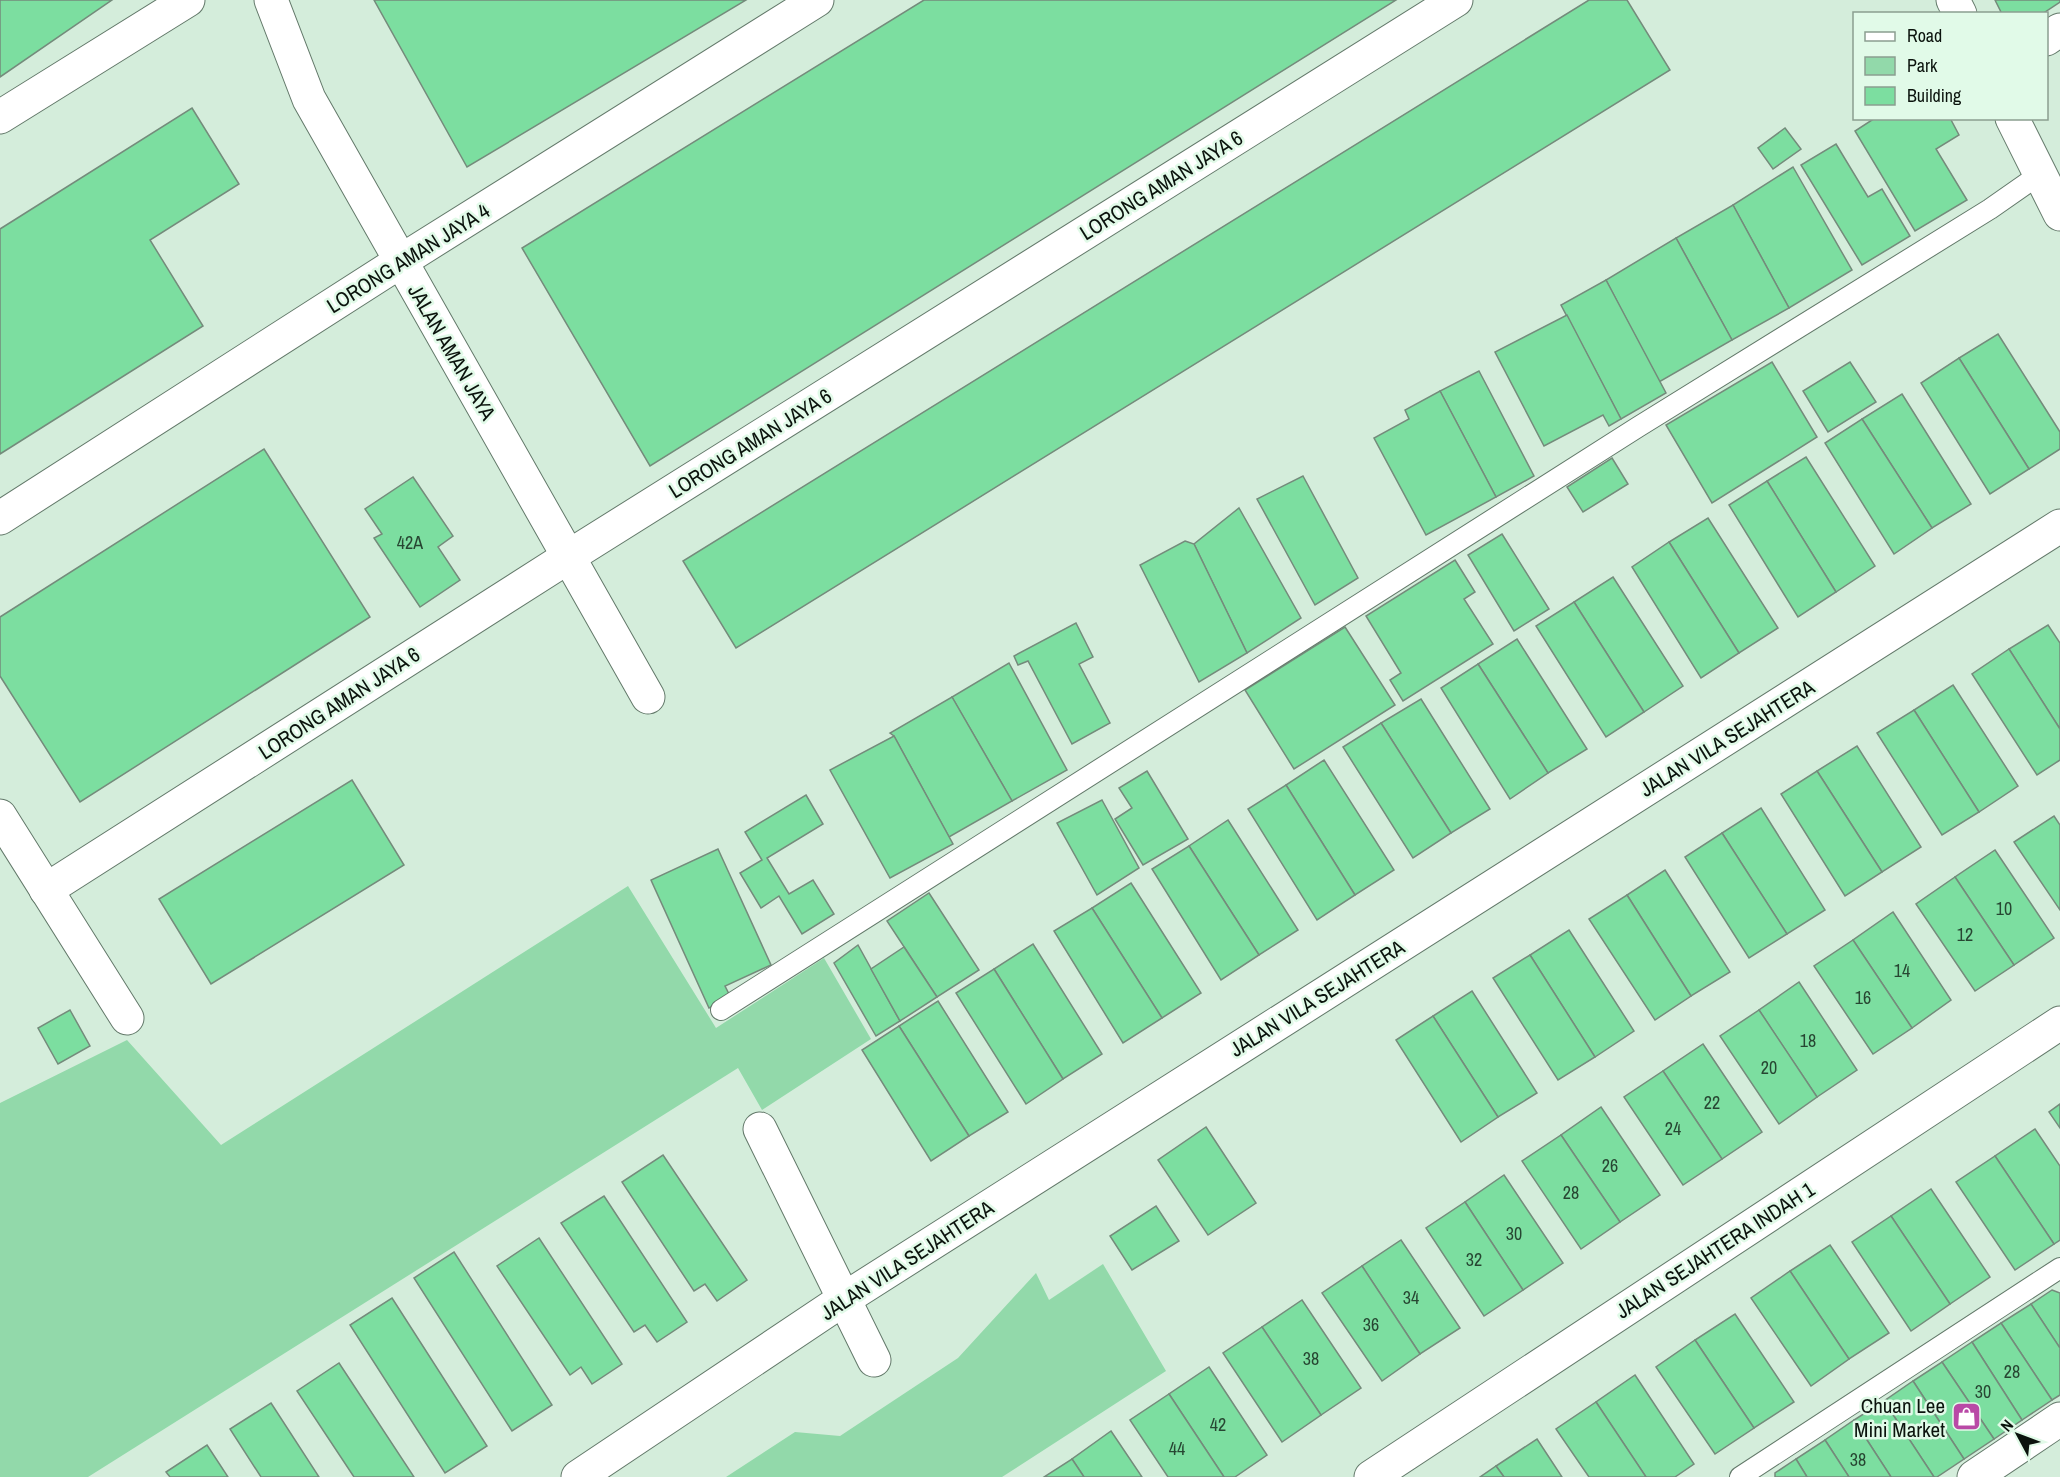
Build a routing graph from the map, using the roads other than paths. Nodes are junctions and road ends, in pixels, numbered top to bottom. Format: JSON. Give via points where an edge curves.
{"nodes":[{"id":1,"x":188,"y":0,"type":"edge"},
{"id":2,"x":271,"y":0,"type":"edge"},
{"id":3,"x":817,"y":0,"type":"edge"},
{"id":4,"x":1456,"y":0,"type":"edge"},
{"id":5,"x":0,"y":117,"type":"edge"},
{"id":6,"x":2013,"y":120,"type":"edge"},
{"id":7,"x":2040,"y":174,"type":"junction"},
{"id":8,"x":2059,"y":210,"type":"edge"},
{"id":9,"x":401,"y":261,"type":"junction"},
{"id":10,"x":0,"y":518,"type":"edge"},
{"id":11,"x":2060,"y":526,"type":"edge"},
{"id":12,"x":568,"y":557,"type":"junction"},
{"id":13,"x":648,"y":697,"type":"dead end"},
{"id":14,"x":0,"y":816,"type":"edge"},
{"id":15,"x":46,"y":890,"type":"junction"},
{"id":16,"x":721,"y":1010,"type":"dead end"},
{"id":17,"x":127,"y":1018,"type":"dead end"},
{"id":18,"x":2060,"y":1023,"type":"edge"},
{"id":19,"x":760,"y":1129,"type":"dead end"},
{"id":20,"x":2060,"y":1268,"type":"edge"},
{"id":21,"x":844,"y":1299,"type":"junction"},
{"id":22,"x":874,"y":1360,"type":"dead end"},
{"id":23,"x":2060,"y":1419,"type":"edge"},
{"id":24,"x":578,"y":1477,"type":"edge"},
{"id":25,"x":1371,"y":1477,"type":"edge"},
{"id":26,"x":1740,"y":1477,"type":"edge"},
{"id":27,"x":1974,"y":1477,"type":"edge"}],
"edges":[{"from":1,"to":5,"type":"street"},
{"from":2,"to":9,"type":"street","name":"JALAN AMAN JAYA","via":[[309,99]]},
{"from":3,"to":9,"type":"street","name":"LORONG AMAN JAYA 4"},
{"from":4,"to":12,"type":"street","name":"LORONG AMAN JAYA 6"},
{"from":6,"to":7,"type":"street"},
{"from":7,"to":8,"type":"street"},
{"from":7,"to":16,"type":"lane"},
{"from":9,"to":10,"type":"street","name":"LORONG AMAN JAYA 4"},
{"from":9,"to":12,"type":"street","name":"JALAN AMAN JAYA"},
{"from":11,"to":21,"type":"street","name":"JALAN VILA SEJAHTERA"},
{"from":12,"to":13,"type":"street","name":"JALAN AMAN JAYA"},
{"from":12,"to":15,"type":"street","name":"LORONG AMAN JAYA 6"},
{"from":14,"to":15,"type":"street"},
{"from":15,"to":17,"type":"street"},
{"from":18,"to":25,"type":"street","name":"JALAN SEJAHTERA INDAH 1"},
{"from":19,"to":21,"type":"street"},
{"from":20,"to":26,"type":"lane"},
{"from":21,"to":22,"type":"street"},
{"from":21,"to":24,"type":"street","name":"JALAN VILA SEJAHTERA"},
{"from":23,"to":27,"type":"street"}]}
